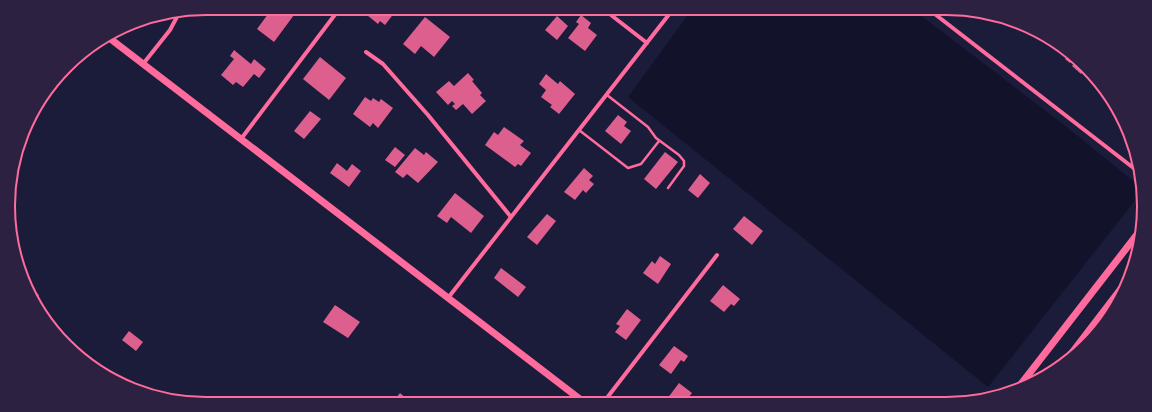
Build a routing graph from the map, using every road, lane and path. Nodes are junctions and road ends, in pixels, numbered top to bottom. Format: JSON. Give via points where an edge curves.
{"nodes":[{"id":1,"x":335,"y":15,"type":"edge"},
{"id":2,"x":611,"y":15,"type":"edge"},
{"id":3,"x":669,"y":15,"type":"edge"},
{"id":4,"x":936,"y":15,"type":"edge"},
{"id":5,"x":176,"y":18,"type":"edge"},
{"id":6,"x":112,"y":40,"type":"edge"},
{"id":7,"x":647,"y":43,"type":"junction"},
{"id":8,"x":366,"y":52,"type":"dead end"},
{"id":9,"x":143,"y":64,"type":"junction"},
{"id":10,"x":607,"y":95,"type":"junction"},
{"id":11,"x":579,"y":130,"type":"junction"},
{"id":12,"x":241,"y":139,"type":"junction"},
{"id":13,"x":659,"y":141,"type":"junction"},
{"id":14,"x":1132,"y":166,"type":"edge"},
{"id":15,"x":668,"y":188,"type":"dead end"},
{"id":16,"x":511,"y":217,"type":"junction"},
{"id":17,"x":1134,"y":239,"type":"edge"},
{"id":18,"x":717,"y":255,"type":"dead end"},
{"id":19,"x":448,"y":298,"type":"junction"},
{"id":20,"x":1111,"y":302,"type":"edge"},
{"id":21,"x":1081,"y":341,"type":"edge"},
{"id":22,"x":1025,"y":379,"type":"edge"},
{"id":23,"x":577,"y":397,"type":"edge"},
{"id":24,"x":607,"y":397,"type":"edge"}],
"edges":[{"from":1,"to":12,"type":"street"},
{"from":2,"to":7,"type":"street"},
{"from":3,"to":7,"type":"street"},
{"from":4,"to":14,"type":"street"},
{"from":5,"to":9,"type":"street"},
{"from":6,"to":9,"type":"main road"},
{"from":7,"to":10,"type":"street"},
{"from":8,"to":16,"type":"street","via":[[383,64],[428,115]]},
{"from":9,"to":12,"type":"main road"},
{"from":10,"to":11,"type":"street"},
{"from":10,"to":13,"type":"lane","via":[[648,127]]},
{"from":11,"to":13,"type":"lane","via":[[628,168],[641,164]]},
{"from":11,"to":16,"type":"street"},
{"from":12,"to":19,"type":"main road"},
{"from":13,"to":15,"type":"lane","via":[[684,161],[684,166]]},
{"from":16,"to":19,"type":"street"},
{"from":17,"to":22,"type":"main road"},
{"from":18,"to":24,"type":"street"},
{"from":19,"to":23,"type":"main road"},
{"from":20,"to":21,"type":"main road"}]}
